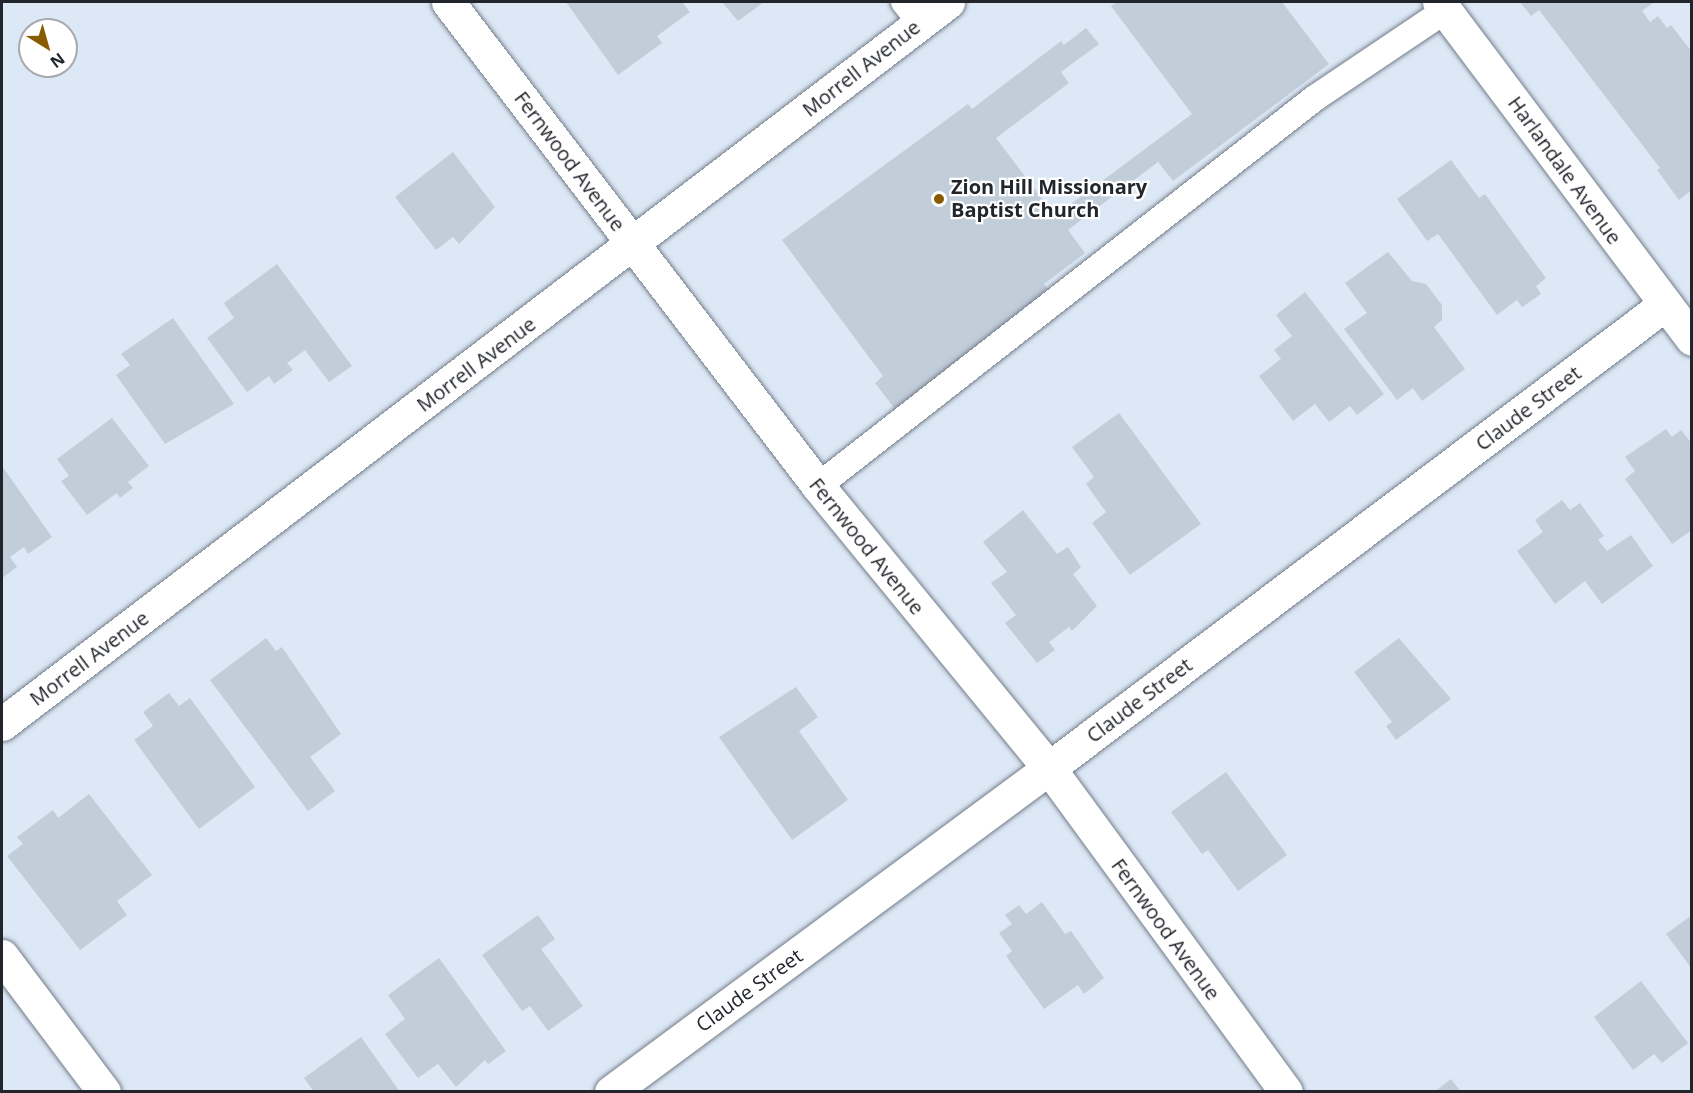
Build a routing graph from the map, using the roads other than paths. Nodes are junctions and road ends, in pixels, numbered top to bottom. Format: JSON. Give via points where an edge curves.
{"nodes":[{"id":1,"x":448,"y":2,"type":"edge"},
{"id":2,"x":948,"y":2,"type":"edge"},
{"id":3,"x":1442,"y":6,"type":"edge"},
{"id":4,"x":913,"y":12,"type":"edge"},
{"id":5,"x":634,"y":244,"type":"junction"},
{"id":6,"x":1664,"y":305,"type":"junction"},
{"id":7,"x":1692,"y":339,"type":"edge"},
{"id":8,"x":818,"y":486,"type":"junction"},
{"id":9,"x":2,"y":724,"type":"edge"},
{"id":10,"x":1048,"y":768,"type":"junction"},
{"id":11,"x":2,"y":956,"type":"edge"},
{"id":12,"x":104,"y":1092,"type":"edge"},
{"id":13,"x":611,"y":1092,"type":"edge"},
{"id":14,"x":1286,"y":1092,"type":"edge"}],
"edges":[{"from":1,"to":5,"type":"street","name":"Fernwood Avenue"},
{"from":2,"to":4,"type":"street","name":"Morrell Avenue"},
{"from":3,"to":6,"type":"street","name":"Harlandale Avenue"},
{"from":3,"to":8,"type":"lane","via":[[1315,98]]},
{"from":4,"to":5,"type":"street","name":"Morrell Avenue"},
{"from":5,"to":8,"type":"street","name":"Fernwood Avenue"},
{"from":5,"to":9,"type":"street","name":"Morrell Avenue"},
{"from":6,"to":7,"type":"street","name":"Harlandale Avenue"},
{"from":6,"to":10,"type":"street","name":"Claude Street"},
{"from":8,"to":10,"type":"street","name":"Fernwood Avenue"},
{"from":10,"to":13,"type":"street","name":"Claude Street"},
{"from":10,"to":14,"type":"street","name":"Fernwood Avenue"},
{"from":11,"to":12,"type":"street"}]}
